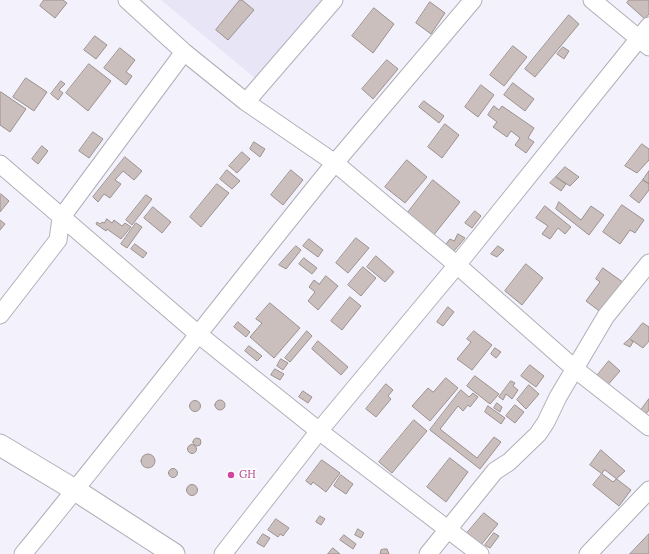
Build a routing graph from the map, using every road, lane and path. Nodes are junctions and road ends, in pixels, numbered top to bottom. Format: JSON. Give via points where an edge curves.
{"nodes":[{"id":1,"x":127,"y":0,"type":"edge"},
{"id":2,"x":334,"y":0,"type":"edge"},
{"id":3,"x":473,"y":0,"type":"edge"},
{"id":4,"x":592,"y":0,"type":"edge"},
{"id":5,"x":646,"y":37,"type":"edge"},
{"id":6,"x":184,"y":52,"type":"junction"},
{"id":7,"x":246,"y":102,"type":"junction"},
{"id":8,"x":335,"y":163,"type":"junction"},
{"id":9,"x":0,"y":164,"type":"edge"},
{"id":10,"x":61,"y":218,"type":"junction"},
{"id":11,"x":649,"y":263,"type":"edge"},
{"id":12,"x":457,"y":265,"type":"junction"},
{"id":13,"x":0,"y":315,"type":"edge"},
{"id":14,"x":198,"y":334,"type":"junction"},
{"id":15,"x":575,"y":369,"type":"junction"},
{"id":16,"x":649,"y":427,"type":"edge"},
{"id":17,"x":319,"y":431,"type":"junction"},
{"id":18,"x":0,"y":445,"type":"edge"},
{"id":19,"x":75,"y":490,"type":"junction"},
{"id":20,"x":647,"y":499,"type":"edge"},
{"id":21,"x":447,"y":530,"type":"junction"},
{"id":22,"x":23,"y":554,"type":"edge"},
{"id":23,"x":174,"y":554,"type":"edge"},
{"id":24,"x":223,"y":554,"type":"edge"},
{"id":25,"x":428,"y":554,"type":"edge"},
{"id":26,"x":480,"y":554,"type":"edge"},
{"id":27,"x":588,"y":554,"type":"edge"}],
"edges":[{"from":1,"to":6,"type":"street"},
{"from":2,"to":7,"type":"street"},
{"from":3,"to":8,"type":"street"},
{"from":4,"to":5,"type":"street"},
{"from":5,"to":12,"type":"street"},
{"from":6,"to":7,"type":"street"},
{"from":6,"to":10,"type":"street"},
{"from":7,"to":8,"type":"street"},
{"from":8,"to":12,"type":"street"},
{"from":8,"to":14,"type":"street"},
{"from":9,"to":10,"type":"street"},
{"from":10,"to":13,"type":"street","via":[[58,240]]},
{"from":10,"to":14,"type":"street"},
{"from":11,"to":15,"type":"street","via":[[606,316]]},
{"from":12,"to":15,"type":"street"},
{"from":12,"to":17,"type":"street"},
{"from":14,"to":17,"type":"street"},
{"from":14,"to":19,"type":"street"},
{"from":15,"to":16,"type":"street"},
{"from":15,"to":21,"type":"street","via":[[538,434],[509,462],[495,471]]},
{"from":17,"to":21,"type":"street"},
{"from":17,"to":24,"type":"street"},
{"from":18,"to":19,"type":"street"},
{"from":19,"to":22,"type":"street"},
{"from":19,"to":23,"type":"street"},
{"from":20,"to":27,"type":"street"},
{"from":21,"to":25,"type":"street"},
{"from":21,"to":26,"type":"street"}]}
